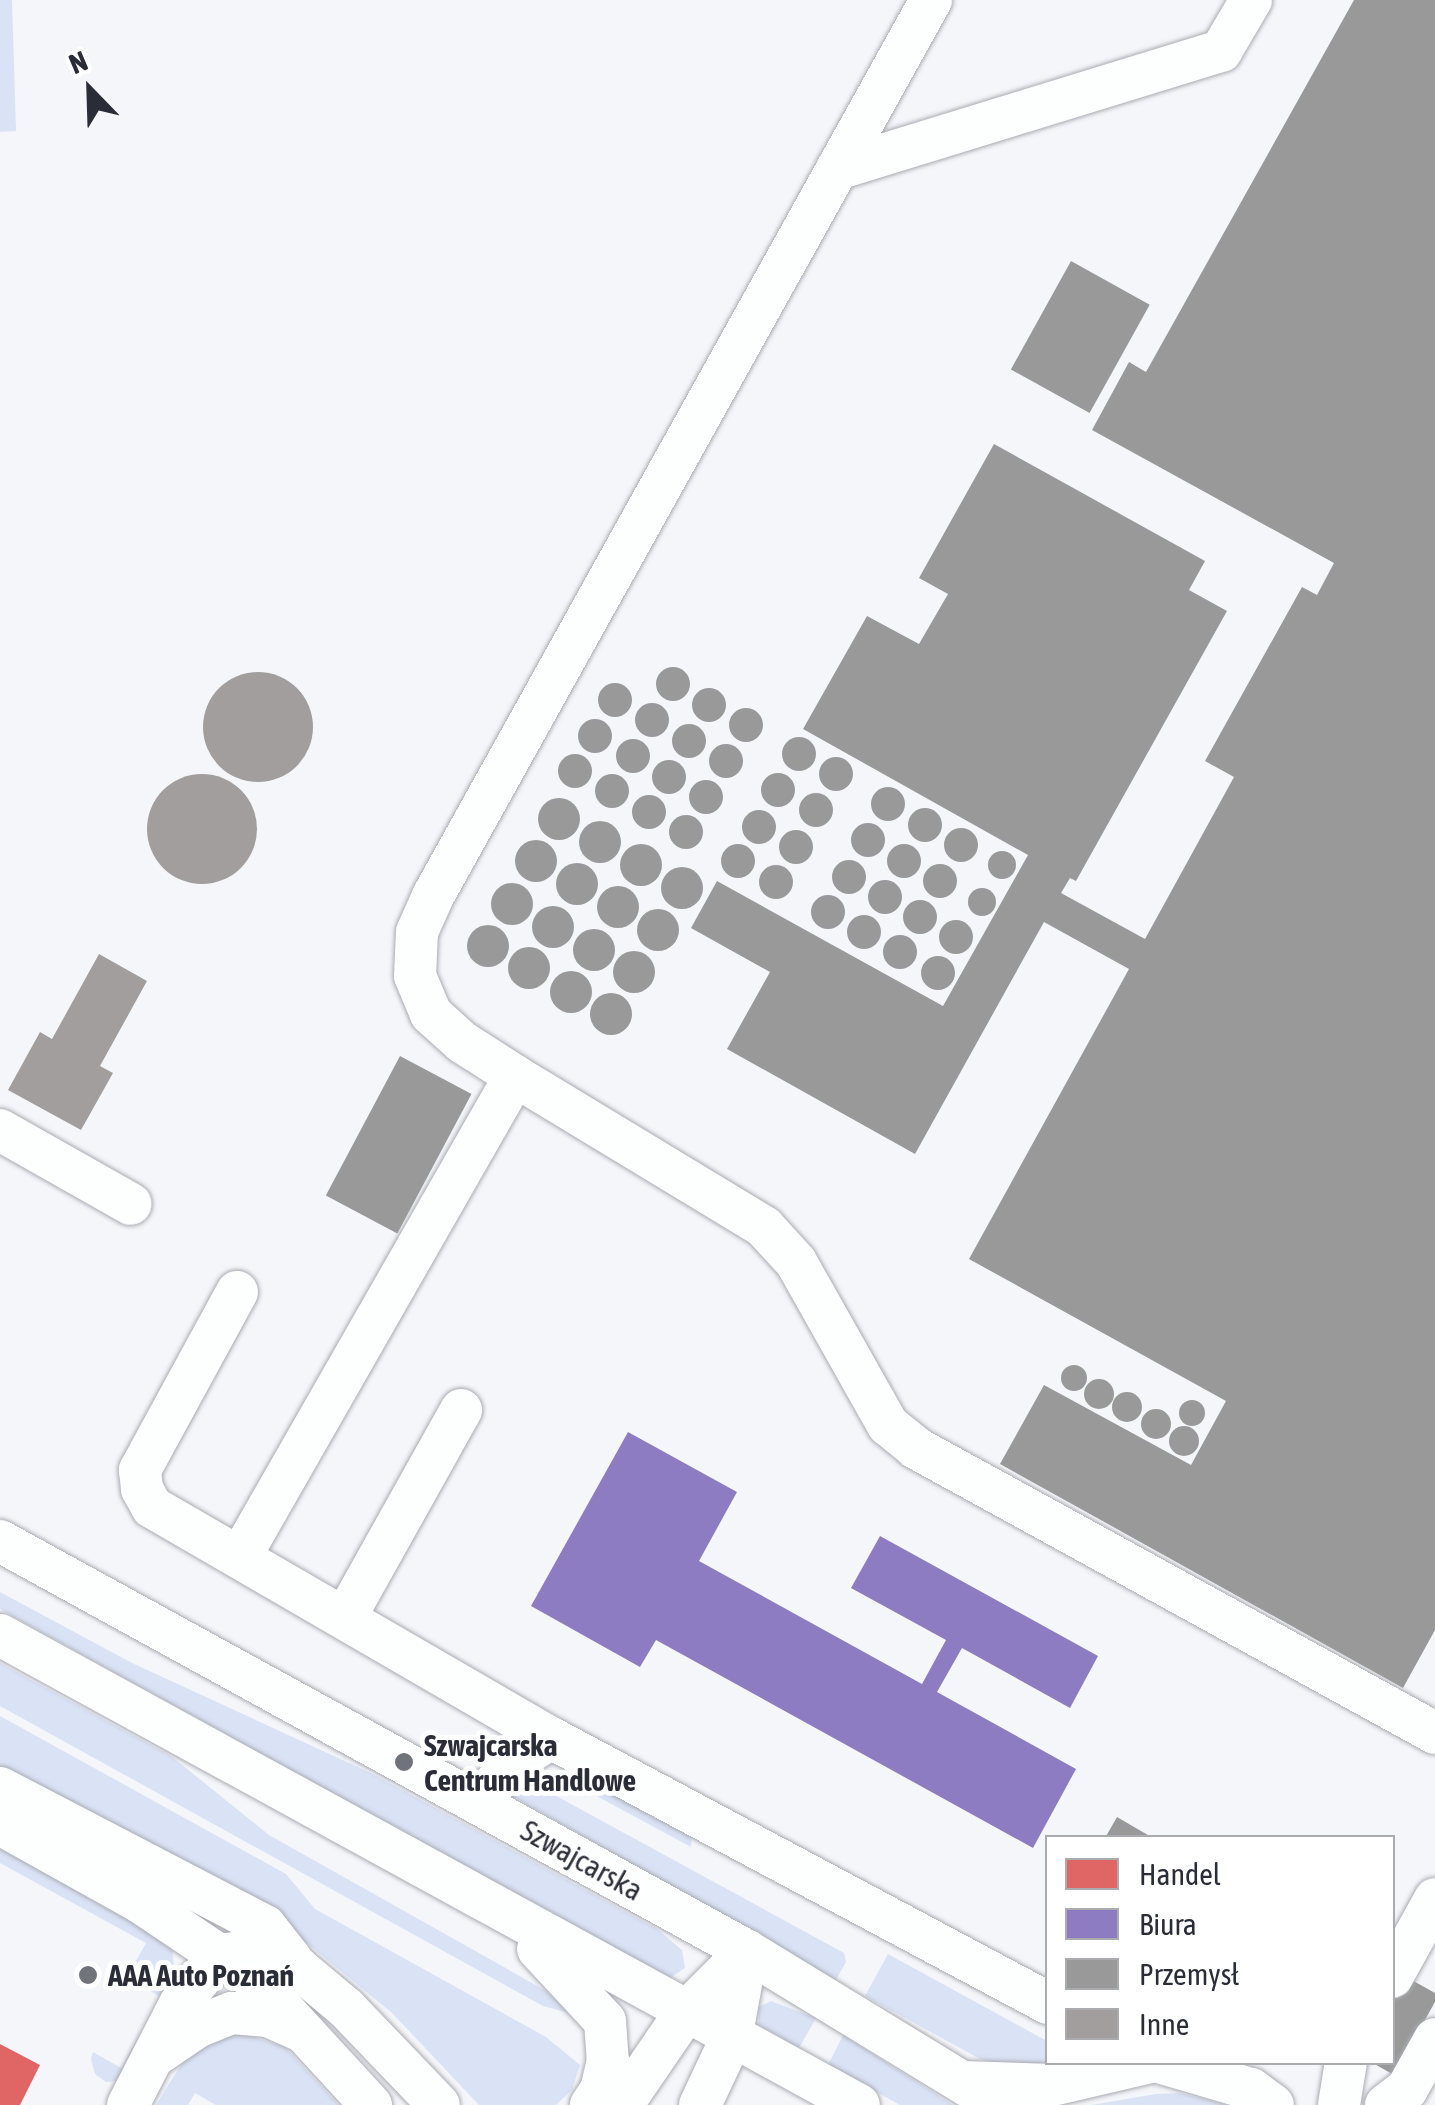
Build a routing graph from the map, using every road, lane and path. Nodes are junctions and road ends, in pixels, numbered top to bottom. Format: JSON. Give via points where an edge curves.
{"nodes":[{"id":1,"x":931,"y":0,"type":"edge"},
{"id":2,"x":1251,"y":0,"type":"edge"},
{"id":3,"x":837,"y":169,"type":"junction"},
{"id":4,"x":515,"y":1076,"type":"junction"},
{"id":5,"x":0,"y":1130,"type":"edge"},
{"id":6,"x":131,"y":1204,"type":"dead end"},
{"id":7,"x":237,"y":1292,"type":"dead end"},
{"id":8,"x":462,"y":1410,"type":"dead end"},
{"id":9,"x":0,"y":1540,"type":"edge"},
{"id":10,"x":240,"y":1557,"type":"junction"},
{"id":11,"x":346,"y":1616,"type":"junction"},
{"id":12,"x":0,"y":1635,"type":"edge"},
{"id":13,"x":1435,"y":1733,"type":"edge"},
{"id":14,"x":551,"y":1738,"type":"junction"},
{"id":15,"x":0,"y":1788,"type":"edge"},
{"id":16,"x":476,"y":1802,"type":"junction"},
{"id":17,"x":0,"y":1824,"type":"edge"},
{"id":18,"x":1435,"y":1900,"type":"edge"},
{"id":19,"x":498,"y":1911,"type":"junction"},
{"id":20,"x":747,"y":1951,"type":"junction"},
{"id":21,"x":219,"y":1956,"type":"junction"},
{"id":22,"x":297,"y":1967,"type":"junction"},
{"id":23,"x":1395,"y":1971,"type":"edge"},
{"id":24,"x":1045,"y":2002,"type":"edge"},
{"id":25,"x":686,"y":2014,"type":"junction"},
{"id":26,"x":302,"y":2031,"type":"junction"},
{"id":27,"x":731,"y":2039,"type":"junction"},
{"id":28,"x":1435,"y":2039,"type":"edge"},
{"id":29,"x":156,"y":2055,"type":"junction"},
{"id":30,"x":1137,"y":2065,"type":"edge"},
{"id":31,"x":1168,"y":2065,"type":"edge"},
{"id":32,"x":1346,"y":2065,"type":"edge"},
{"id":33,"x":804,"y":2076,"type":"junction"},
{"id":34,"x":962,"y":2082,"type":"junction"},
{"id":35,"x":128,"y":2105,"type":"edge"},
{"id":36,"x":371,"y":2105,"type":"edge"},
{"id":37,"x":439,"y":2105,"type":"edge"},
{"id":38,"x":591,"y":2105,"type":"edge"},
{"id":39,"x":622,"y":2105,"type":"edge"},
{"id":40,"x":700,"y":2105,"type":"edge"},
{"id":41,"x":840,"y":2105,"type":"edge"},
{"id":42,"x":859,"y":2105,"type":"edge"},
{"id":43,"x":999,"y":2105,"type":"edge"},
{"id":44,"x":1273,"y":2105,"type":"edge"},
{"id":45,"x":1339,"y":2105,"type":"edge"},
{"id":46,"x":1386,"y":2105,"type":"edge"}],
"edges":[{"from":1,"to":3,"type":"street"},
{"from":2,"to":3,"type":"street","via":[[1221,51]]},
{"from":3,"to":4,"type":"street","via":[[417,932],[415,976],[432,1014]]},
{"from":4,"to":10,"type":"street"},
{"from":4,"to":13,"type":"street","via":[[764,1227],[796,1262],[888,1425],[916,1448]]},
{"from":5,"to":6,"type":"street"},
{"from":7,"to":10,"type":"street","via":[[140,1470],[152,1507]]},
{"from":8,"to":11,"type":"street"},
{"from":9,"to":16,"type":"street","name":"Szwajcarska"},
{"from":10,"to":11,"type":"street"},
{"from":11,"to":14,"type":"street"},
{"from":12,"to":19,"type":"street"},
{"from":14,"to":16,"type":"street","via":[[514,1762]]},
{"from":14,"to":24,"type":"street"},
{"from":15,"to":22,"type":"street","via":[[265,1926]]},
{"from":16,"to":20,"type":"street","name":"Szwajcarska"},
{"from":17,"to":21,"type":"street","via":[[140,1902]]},
{"from":18,"to":23,"type":"street"},
{"from":19,"to":25,"type":"street"},
{"from":19,"to":38,"type":"street","via":[[605,2021],[608,2060]]},
{"from":20,"to":25,"type":"street"},
{"from":20,"to":27,"type":"street"},
{"from":20,"to":34,"type":"street","name":"Szwajcarska"},
{"from":21,"to":22,"type":"street","via":[[265,1949]]},
{"from":21,"to":26,"type":"street","via":[[256,1980]]},
{"from":21,"to":29,"type":"street","via":[[180,2004]]},
{"from":22,"to":37,"type":"street"},
{"from":25,"to":27,"type":"street"},
{"from":25,"to":39,"type":"street"},
{"from":26,"to":29,"type":"street","via":[[268,2016],[232,2013]]},
{"from":26,"to":36,"type":"street"},
{"from":27,"to":33,"type":"street"},
{"from":27,"to":40,"type":"street"},
{"from":28,"to":46,"type":"street","via":[[1407,2089]]},
{"from":29,"to":35,"type":"street"},
{"from":30,"to":34,"type":"street","via":[[1052,2085]]},
{"from":31,"to":44,"type":"street","via":[[1250,2089]]},
{"from":32,"to":45,"type":"street"},
{"from":33,"to":41,"type":"street"},
{"from":33,"to":42,"type":"street"},
{"from":34,"to":43,"type":"street","name":"Szwajcarska"}]}
